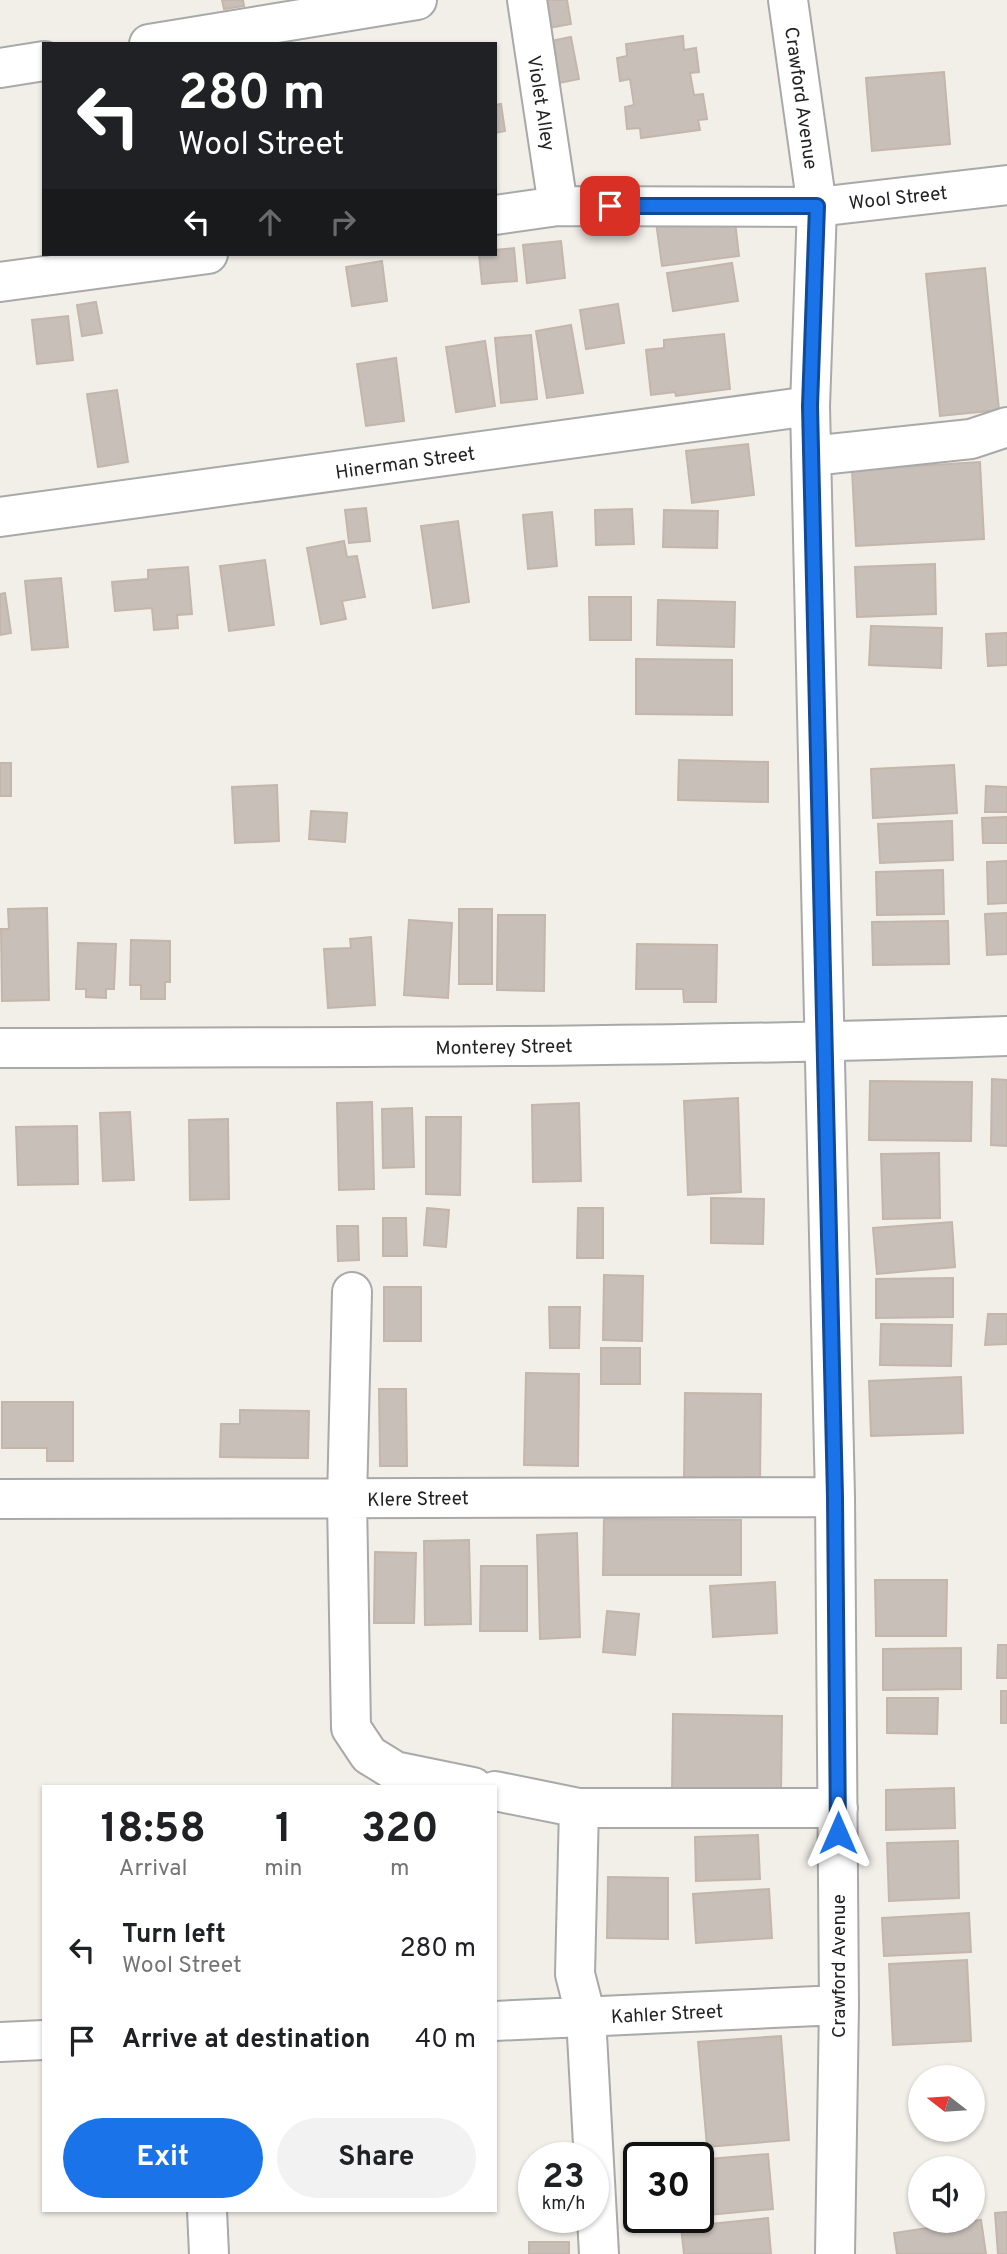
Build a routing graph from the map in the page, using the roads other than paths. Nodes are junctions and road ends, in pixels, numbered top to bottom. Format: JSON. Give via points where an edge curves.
{"nodes":[{"id":1,"x":417,"y":0,"type":"edge"},
{"id":2,"x":527,"y":0,"type":"edge"},
{"id":3,"x":789,"y":0,"type":"edge"},
{"id":4,"x":161,"y":42,"type":"edge"},
{"id":5,"x":42,"y":61,"type":"edge"},
{"id":6,"x":0,"y":68,"type":"edge"},
{"id":7,"x":1007,"y":185,"type":"edge"},
{"id":8,"x":558,"y":206,"type":"junction"},
{"id":9,"x":817,"y":206,"type":"junction"},
{"id":10,"x":497,"y":215,"type":"edge"},
{"id":11,"x":191,"y":256,"type":"edge"},
{"id":12,"x":1,"y":278,"type":"edge"},
{"id":13,"x":810,"y":406,"type":"junction"},
{"id":14,"x":1007,"y":427,"type":"edge"},
{"id":15,"x":811,"y":456,"type":"junction"},
{"id":16,"x":0,"y":517,"type":"edge"},
{"id":17,"x":1007,"y":1036,"type":"edge"},
{"id":18,"x":825,"y":1042,"type":"junction"},
{"id":19,"x":0,"y":1048,"type":"edge"},
{"id":20,"x":352,"y":1292,"type":"dead end"},
{"id":21,"x":835,"y":1497,"type":"junction"},
{"id":22,"x":0,"y":1499,"type":"edge"},
{"id":23,"x":347,"y":1500,"type":"junction"},
{"id":24,"x":463,"y":1785,"type":"edge"},
{"id":25,"x":497,"y":1791,"type":"edge"},
{"id":26,"x":579,"y":1808,"type":"junction"},
{"id":27,"x":838,"y":1808,"type":"junction"},
{"id":28,"x":839,"y":2005,"type":"junction"},
{"id":29,"x":586,"y":2017,"type":"junction"},
{"id":30,"x":497,"y":2021,"type":"edge"},
{"id":31,"x":42,"y":2040,"type":"edge"},
{"id":32,"x":0,"y":2042,"type":"edge"},
{"id":33,"x":207,"y":2212,"type":"edge"},
{"id":34,"x":209,"y":2254,"type":"edge"},
{"id":35,"x":599,"y":2254,"type":"edge"},
{"id":36,"x":835,"y":2254,"type":"edge"}],
"edges":[{"from":1,"to":4,"type":"street"},
{"from":2,"to":8,"type":"street","name":"Violet Alley"},
{"from":3,"to":9,"type":"street","name":"Crawford Avenue"},
{"from":5,"to":6,"type":"street"},
{"from":7,"to":9,"type":"street","name":"Wool Street"},
{"from":8,"to":9,"type":"street","name":"Wool Street"},
{"from":8,"to":10,"type":"street","name":"Wool Street"},
{"from":9,"to":13,"type":"street","name":"Crawford Avenue"},
{"from":11,"to":12,"type":"street"},
{"from":13,"to":15,"type":"street","name":"Crawford Avenue"},
{"from":13,"to":16,"type":"street","name":"Hinerman Street"},
{"from":14,"to":15,"type":"street","via":[[971,439]]},
{"from":15,"to":18,"type":"street","name":"Crawford Avenue"},
{"from":17,"to":18,"type":"street","name":"Monterey Street"},
{"from":18,"to":19,"type":"street","name":"Monterey Street"},
{"from":18,"to":21,"type":"street","name":"Crawford Avenue"},
{"from":20,"to":23,"type":"street"},
{"from":21,"to":23,"type":"street","name":"Klere Street"},
{"from":21,"to":27,"type":"street","name":"Crawford Avenue"},
{"from":22,"to":23,"type":"street","name":"Klere Street"},
{"from":23,"to":24,"type":"street","via":[[351,1728],[369,1755],[395,1771]]},
{"from":25,"to":26,"type":"street"},
{"from":26,"to":27,"type":"street"},
{"from":26,"to":29,"type":"street","via":[[575,1974]]},
{"from":27,"to":28,"type":"street","name":"Crawford Avenue"},
{"from":28,"to":29,"type":"street","name":"Kahler Street"},
{"from":28,"to":36,"type":"street","name":"Crawford Avenue"},
{"from":29,"to":30,"type":"street","name":"Kahler Street"},
{"from":29,"to":35,"type":"street"},
{"from":31,"to":32,"type":"street"},
{"from":33,"to":34,"type":"street"}]}
